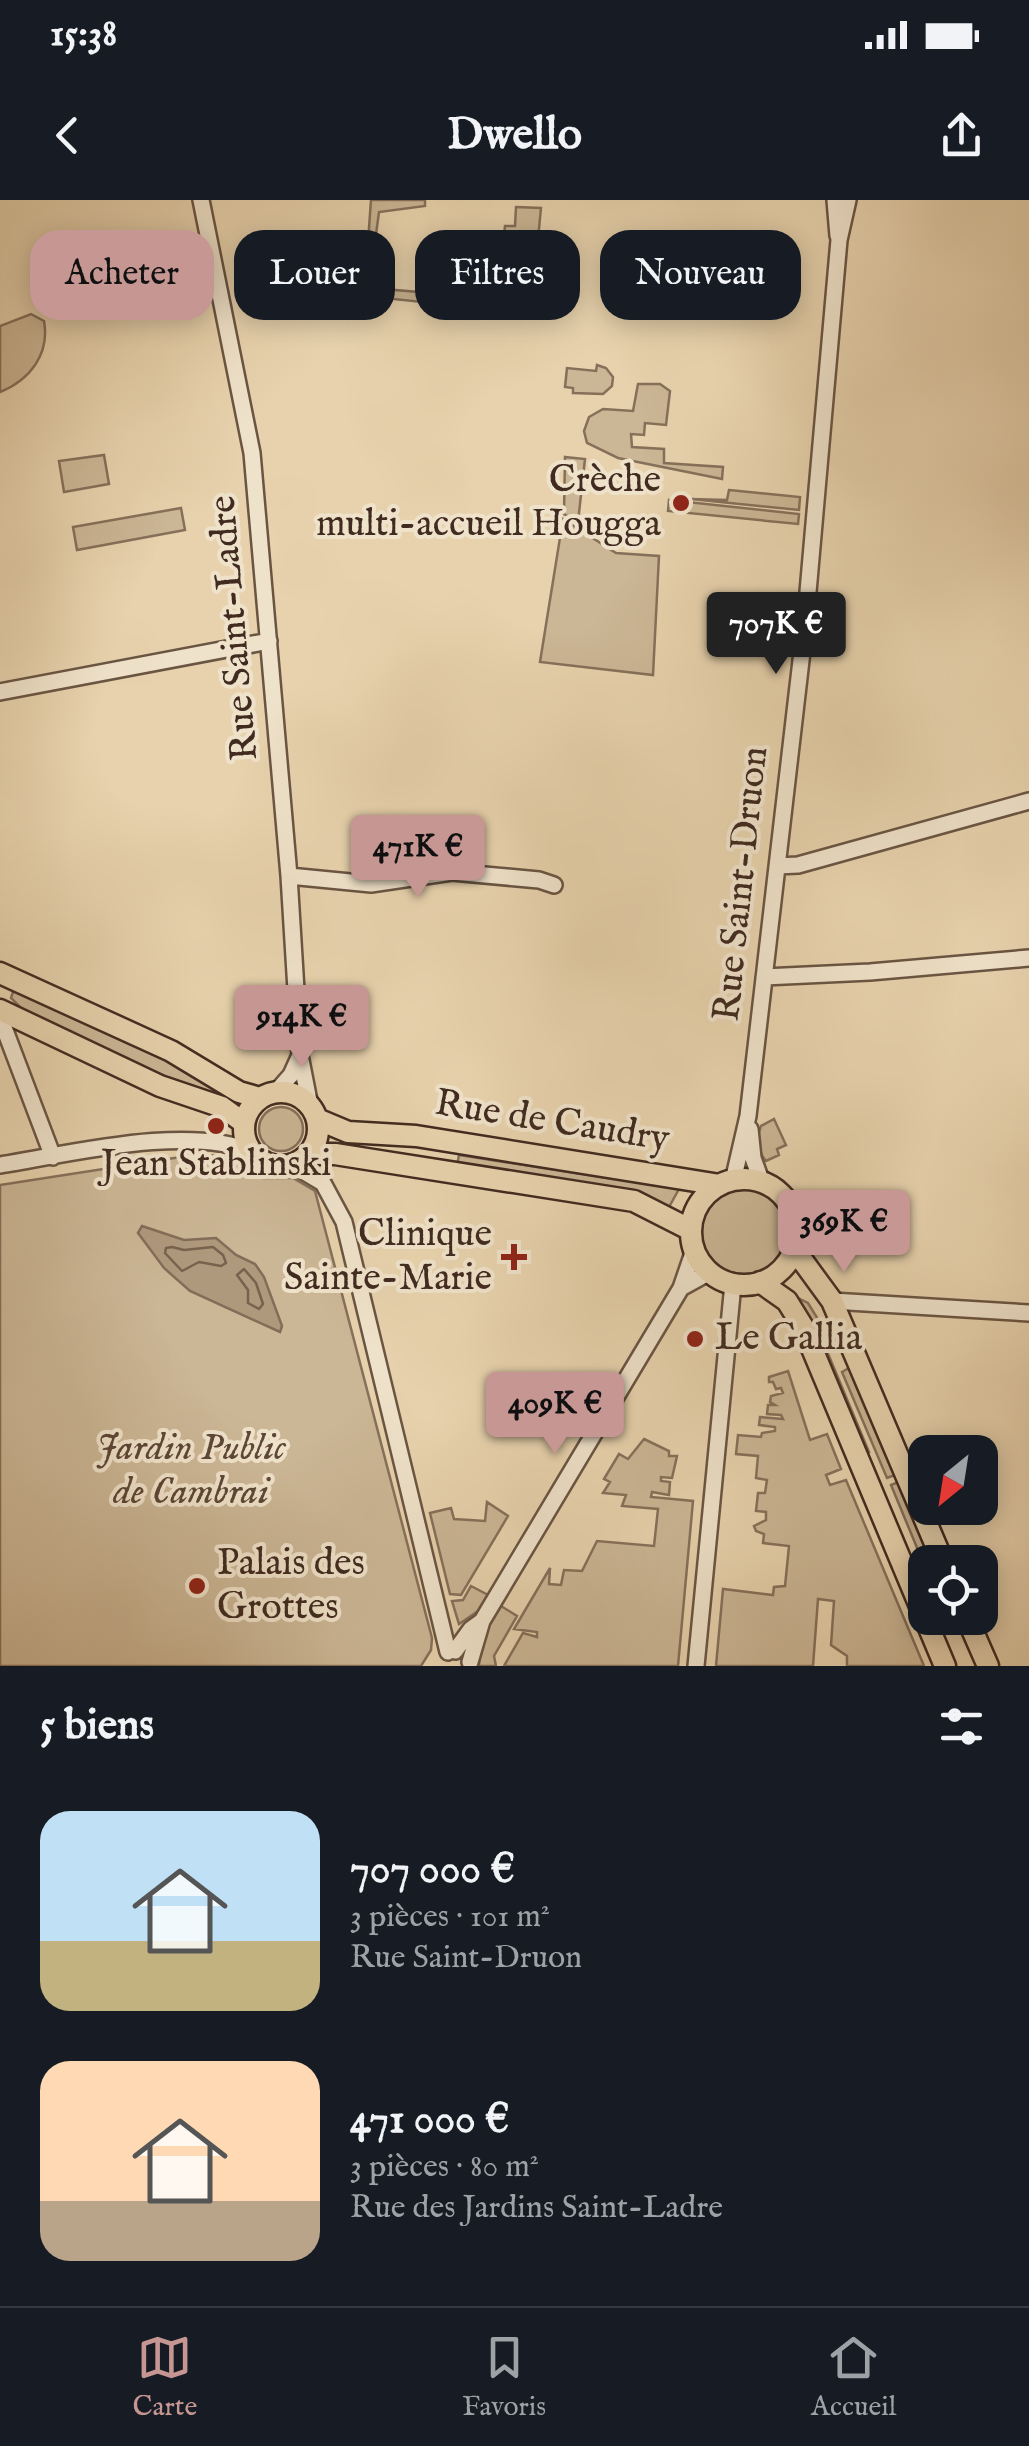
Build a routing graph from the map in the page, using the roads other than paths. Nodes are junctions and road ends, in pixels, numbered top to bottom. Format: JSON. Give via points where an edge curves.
{"nodes":[{"id":1,"x":201,"y":200,"type":"edge"},
{"id":2,"x":835,"y":200,"type":"edge"},
{"id":3,"x":848,"y":200,"type":"edge"},
{"id":4,"x":839,"y":240,"type":"junction"},
{"id":5,"x":269,"y":641,"type":"junction"},
{"id":6,"x":0,"y":692,"type":"edge"},
{"id":7,"x":1029,"y":801,"type":"edge"},
{"id":8,"x":777,"y":866,"type":"junction"},
{"id":9,"x":289,"y":876,"type":"junction"},
{"id":10,"x":554,"y":884,"type":"dead end"},
{"id":11,"x":1029,"y":958,"type":"edge"},
{"id":12,"x":0,"y":973,"type":"edge"},
{"id":13,"x":764,"y":977,"type":"junction"},
{"id":14,"x":0,"y":1013,"type":"edge"},
{"id":15,"x":300,"y":1055,"type":"junction"},
{"id":16,"x":268,"y":1095,"type":"junction"},
{"id":17,"x":313,"y":1112,"type":"junction"},
{"id":18,"x":748,"y":1116,"type":"junction"},
{"id":19,"x":244,"y":1123,"type":"junction"},
{"id":20,"x":252,"y":1152,"type":"junction"},
{"id":21,"x":53,"y":1157,"type":"junction"},
{"id":22,"x":299,"y":1159,"type":"junction"},
{"id":23,"x":0,"y":1165,"type":"edge"},
{"id":24,"x":726,"y":1183,"type":"junction"},
{"id":25,"x":762,"y":1183,"type":"junction"},
{"id":26,"x":693,"y":1240,"type":"junction"},
{"id":27,"x":794,"y":1249,"type":"junction"},
{"id":28,"x":710,"y":1272,"type":"junction"},
{"id":29,"x":760,"y":1282,"type":"junction"},
{"id":30,"x":734,"y":1284,"type":"junction"},
{"id":31,"x":680,"y":1288,"type":"junction"},
{"id":32,"x":832,"y":1301,"type":"junction"},
{"id":33,"x":1029,"y":1313,"type":"edge"},
{"id":34,"x":936,"y":1545,"type":"edge"},
{"id":35,"x":482,"y":1621,"type":"junction"},
{"id":36,"x":974,"y":1635,"type":"edge"},
{"id":37,"x":446,"y":1655,"type":"junction"},
{"id":38,"x":470,"y":1664,"type":"edge"},
{"id":39,"x":696,"y":1666,"type":"edge"},
{"id":40,"x":945,"y":1666,"type":"edge"},
{"id":41,"x":988,"y":1666,"type":"edge"}],
"edges":[{"from":1,"to":5,"type":"street","name":"Rue Saint-Ladre","via":[[251,444]]},
{"from":2,"to":4,"type":"street","name":"Rue Saint-Druon"},
{"from":3,"to":4,"type":"street","name":"Rue Saint-Druon"},
{"from":4,"to":8,"type":"street","name":"Rue Saint-Druon"},
{"from":5,"to":6,"type":"street"},
{"from":5,"to":9,"type":"street","name":"Rue Saint-Ladre"},
{"from":7,"to":8,"type":"street","via":[[798,866]]},
{"from":8,"to":13,"type":"street","name":"Rue Saint-Druon"},
{"from":9,"to":10,"type":"street","via":[[370,884],[452,872]]},
{"from":9,"to":15,"type":"street","name":"Rue Saint-Ladre"},
{"from":11,"to":13,"type":"street"},
{"from":12,"to":16,"type":"main road","via":[[171,1051],[239,1092]]},
{"from":13,"to":18,"type":"street","name":"Rue Saint-Druon"},
{"from":14,"to":19,"type":"main road","via":[[160,1086],[222,1106]]},
{"from":14,"to":21,"type":"street"},
{"from":15,"to":16,"type":"street","via":[[291,1076]]},
{"from":15,"to":17,"type":"street","name":"Rue Saint-Ladre"},
{"from":16,"to":17,"type":"main road","via":[[295,1094]]},
{"from":16,"to":19,"type":"main road"},
{"from":17,"to":22,"type":"main road","via":[[317,1138]]},
{"from":17,"to":24,"type":"main road","name":"Rue de Caudry","via":[[348,1132],[416,1136]]},
{"from":18,"to":24,"type":"street","name":"Rue Saint-Druon"},
{"from":18,"to":25,"type":"street","name":"Rue Saint-Druon"},
{"from":19,"to":20,"type":"main road"},
{"from":20,"to":21,"type":"street","via":[[181,1139]]},
{"from":20,"to":22,"type":"main road","via":[[270,1164]]},
{"from":21,"to":23,"type":"street"},
{"from":22,"to":26,"type":"main road","name":"Rue de Caudry","via":[[335,1154],[634,1201]]},
{"from":22,"to":37,"type":"street","via":[[324,1183],[344,1222]]},
{"from":24,"to":25,"type":"main road"},
{"from":24,"to":26,"type":"main road","via":[[698,1206]]},
{"from":25,"to":27,"type":"main road","via":[[791,1208]]},
{"from":26,"to":28,"type":"main road"},
{"from":26,"to":31,"type":"street"},
{"from":27,"to":29,"type":"main road","via":[[781,1269]]},
{"from":27,"to":32,"type":"main road"},
{"from":28,"to":30,"type":"main road"},
{"from":28,"to":31,"type":"street"},
{"from":29,"to":30,"type":"main road"},
{"from":29,"to":40,"type":"main road","via":[[787,1302],[803,1327]]},
{"from":30,"to":39,"type":"street"},
{"from":31,"to":35,"type":"street"},
{"from":32,"to":33,"type":"street"},
{"from":32,"to":34,"type":"main road"},
{"from":35,"to":37,"type":"street"},
{"from":35,"to":38,"type":"street"},
{"from":36,"to":41,"type":"main road"},
{"from":37,"to":38,"type":"street"}]}
